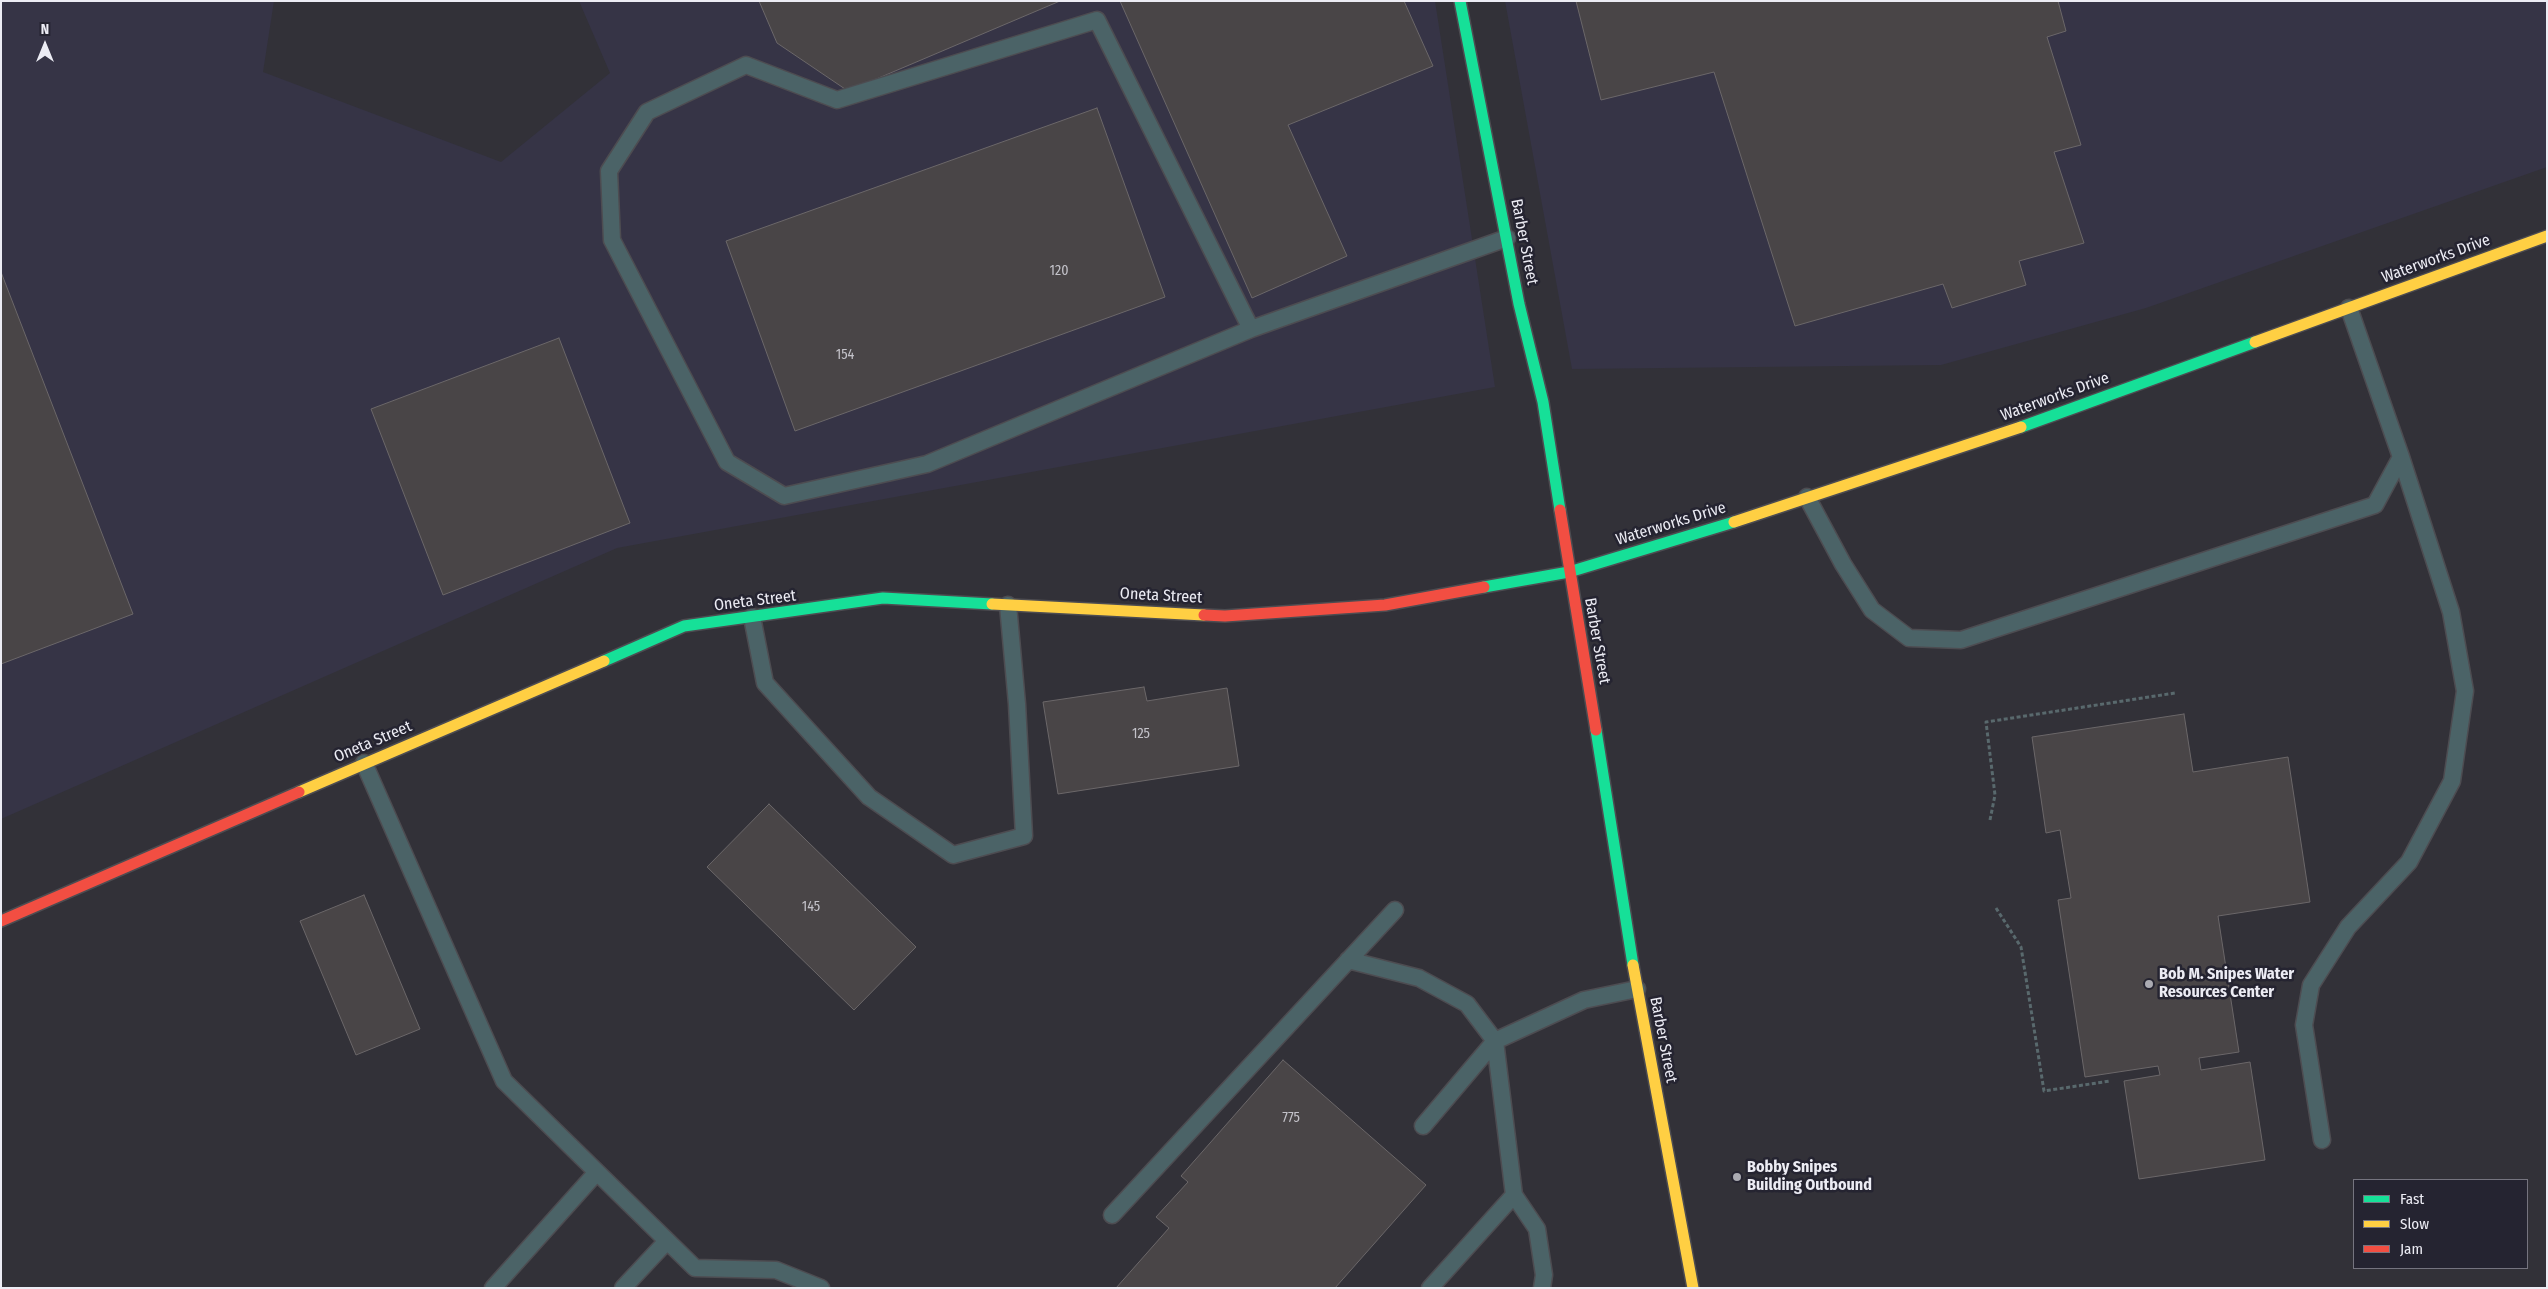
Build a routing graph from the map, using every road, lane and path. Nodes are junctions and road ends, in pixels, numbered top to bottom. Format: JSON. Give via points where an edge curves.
{"nodes":[{"id":1,"x":1460,"y":1,"type":"edge"},
{"id":2,"x":2547,"y":236,"type":"edge"},
{"id":3,"x":1507,"y":238,"type":"junction"},
{"id":4,"x":2349,"y":308,"type":"junction"},
{"id":5,"x":1251,"y":330,"type":"junction"},
{"id":6,"x":2401,"y":457,"type":"junction"},
{"id":7,"x":1807,"y":497,"type":"junction"},
{"id":8,"x":1569,"y":572,"type":"junction"},
{"id":9,"x":1008,"y":605,"type":"junction"},
{"id":10,"x":752,"y":617,"type":"junction"},
{"id":11,"x":2175,"y":693,"type":"dead end"},
{"id":12,"x":364,"y":763,"type":"junction"},
{"id":13,"x":1990,"y":820,"type":"dead end"},
{"id":14,"x":1996,"y":908,"type":"dead end"},
{"id":15,"x":1395,"y":910,"type":"dead end"},
{"id":16,"x":1,"y":921,"type":"edge"},
{"id":17,"x":1348,"y":960,"type":"junction"},
{"id":18,"x":1637,"y":989,"type":"junction"},
{"id":19,"x":1495,"y":1041,"type":"junction"},
{"id":20,"x":2110,"y":1082,"type":"dead end"},
{"id":21,"x":1423,"y":1126,"type":"dead end"},
{"id":22,"x":2322,"y":1140,"type":"dead end"},
{"id":23,"x":597,"y":1172,"type":"junction"},
{"id":24,"x":1514,"y":1195,"type":"junction"},
{"id":25,"x":1112,"y":1215,"type":"dead end"},
{"id":26,"x":667,"y":1241,"type":"junction"},
{"id":27,"x":493,"y":1288,"type":"edge"},
{"id":28,"x":623,"y":1288,"type":"edge"},
{"id":29,"x":821,"y":1288,"type":"edge"},
{"id":30,"x":1430,"y":1288,"type":"edge"},
{"id":31,"x":1542,"y":1288,"type":"edge"},
{"id":32,"x":1693,"y":1288,"type":"edge"}],
"edges":[{"from":1,"to":3,"type":"street","name":"Barber Street"},
{"from":2,"to":4,"type":"street","name":"Waterworks Drive"},
{"from":3,"to":5,"type":"lane"},
{"from":3,"to":8,"type":"street","name":"Barber Street","via":[[1543,402]]},
{"from":4,"to":6,"type":"lane"},
{"from":4,"to":7,"type":"street","name":"Waterworks Drive","via":[[1984,440]]},
{"from":5,"to":5,"type":"lane","via":[[927,464],[784,496],[726,462],[612,240],[609,172],[647,112],[746,65],[836,100],[1097,20]]},
{"from":6,"to":7,"type":"lane","via":[[2375,505],[1962,640],[1909,638],[1872,610]]},
{"from":6,"to":22,"type":"lane","via":[[2451,612],[2465,691],[2452,781],[2409,862],[2348,927],[2311,985],[2304,1025]]},
{"from":7,"to":8,"type":"street","name":"Waterworks Drive"},
{"from":8,"to":9,"type":"street","name":"Oneta Street","via":[[1385,605],[1225,616]]},
{"from":8,"to":18,"type":"street","name":"Barber Street"},
{"from":9,"to":10,"type":"street","name":"Oneta Street","via":[[883,598]]},
{"from":9,"to":10,"type":"lane","via":[[1024,836],[953,855],[869,797],[765,683]]},
{"from":10,"to":12,"type":"street","name":"Oneta Street","via":[[684,626]]},
{"from":11,"to":13,"type":"path","via":[[1986,722],[1995,795]]},
{"from":12,"to":16,"type":"street","name":"Oneta Street"},
{"from":12,"to":23,"type":"lane","via":[[504,1081]]},
{"from":14,"to":20,"type":"path","via":[[2020,947],[2044,1091]]},
{"from":15,"to":17,"type":"lane"},
{"from":17,"to":19,"type":"lane","via":[[1419,978],[1467,1004]]},
{"from":17,"to":25,"type":"lane"},
{"from":18,"to":19,"type":"lane","via":[[1584,1000]]},
{"from":18,"to":32,"type":"street","name":"Barber Street"},
{"from":19,"to":21,"type":"lane"},
{"from":19,"to":24,"type":"lane"},
{"from":23,"to":26,"type":"lane"},
{"from":23,"to":27,"type":"lane"},
{"from":24,"to":30,"type":"lane"},
{"from":24,"to":31,"type":"lane","via":[[1537,1229],[1544,1274]]},
{"from":26,"to":28,"type":"lane"},
{"from":26,"to":29,"type":"lane","via":[[695,1268],[776,1270]]}]}
